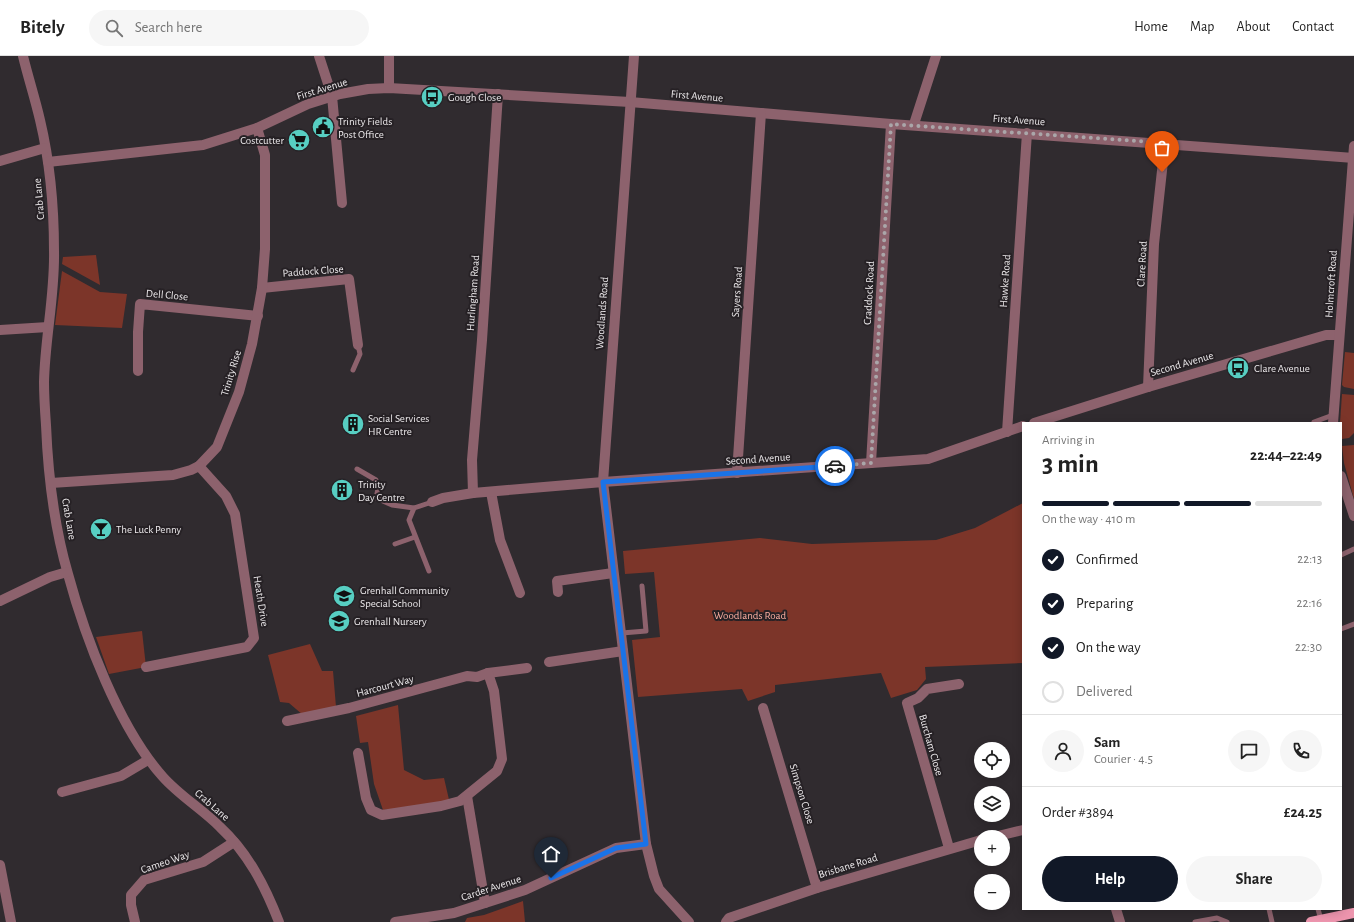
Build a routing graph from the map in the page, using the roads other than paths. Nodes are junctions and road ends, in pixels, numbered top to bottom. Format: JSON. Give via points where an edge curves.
{"nodes":[{"id":1,"x":22,"y":56,"type":"edge"},
{"id":2,"x":319,"y":56,"type":"edge"},
{"id":3,"x":389,"y":56,"type":"edge"},
{"id":4,"x":634,"y":56,"type":"edge"},
{"id":5,"x":936,"y":56,"type":"edge"},
{"id":6,"x":389,"y":88,"type":"junction"},
{"id":7,"x":498,"y":94,"type":"junction"},
{"id":8,"x":332,"y":96,"type":"junction"},
{"id":9,"x":630,"y":102,"type":"junction"},
{"id":10,"x":761,"y":113,"type":"junction"},
{"id":11,"x":891,"y":124,"type":"junction"},
{"id":12,"x":914,"y":124,"type":"junction"},
{"id":13,"x":258,"y":128,"type":"junction"},
{"id":14,"x":1027,"y":133,"type":"junction"},
{"id":15,"x":1165,"y":143,"type":"junction"},
{"id":16,"x":1354,"y":146,"type":"edge"},
{"id":17,"x":45,"y":148,"type":"junction"},
{"id":18,"x":1354,"y":158,"type":"edge"},
{"id":19,"x":0,"y":161,"type":"edge"},
{"id":20,"x":48,"y":162,"type":"junction"},
{"id":21,"x":342,"y":203,"type":"dead end"},
{"id":22,"x":262,"y":288,"type":"junction"},
{"id":23,"x":258,"y":316,"type":"junction"},
{"id":24,"x":48,"y":326,"type":"junction"},
{"id":25,"x":0,"y":330,"type":"edge"},
{"id":26,"x":1339,"y":334,"type":"junction"},
{"id":27,"x":358,"y":344,"type":"joint"},
{"id":28,"x":353,"y":370,"type":"dead end"},
{"id":29,"x":138,"y":371,"type":"dead end"},
{"id":30,"x":1148,"y":386,"type":"junction"},
{"id":31,"x":1333,"y":419,"type":"edge"},
{"id":32,"x":1037,"y":422,"type":"edge"},
{"id":33,"x":1314,"y":422,"type":"edge"},
{"id":34,"x":1022,"y":426,"type":"edge"},
{"id":35,"x":1007,"y":432,"type":"junction"},
{"id":36,"x":871,"y":463,"type":"junction"},
{"id":37,"x":199,"y":466,"type":"junction"},
{"id":38,"x":357,"y":470,"type":"dead end"},
{"id":39,"x":737,"y":473,"type":"junction"},
{"id":40,"x":1342,"y":479,"type":"edge"},
{"id":41,"x":603,"y":482,"type":"junction"},
{"id":42,"x":51,"y":483,"type":"junction"},
{"id":43,"x":491,"y":492,"type":"junction"},
{"id":44,"x":473,"y":493,"type":"junction"},
{"id":45,"x":432,"y":502,"type":"joint"},
{"id":46,"x":414,"y":508,"type":"junction"},
{"id":47,"x":1354,"y":516,"type":"edge"},
{"id":48,"x":416,"y":537,"type":"junction"},
{"id":49,"x":395,"y":544,"type":"dead end"},
{"id":50,"x":1354,"y":549,"type":"edge"},
{"id":51,"x":1342,"y":554,"type":"edge"},
{"id":52,"x":429,"y":571,"type":"dead end"},
{"id":53,"x":67,"y":572,"type":"junction"},
{"id":54,"x":613,"y":572,"type":"junction"},
{"id":55,"x":642,"y":586,"type":"dead end"},
{"id":56,"x":558,"y":592,"type":"dead end"},
{"id":57,"x":520,"y":593,"type":"dead end"},
{"id":58,"x":0,"y":601,"type":"edge"},
{"id":59,"x":1354,"y":624,"type":"edge"},
{"id":60,"x":1342,"y":629,"type":"edge"},
{"id":61,"x":622,"y":633,"type":"junction"},
{"id":62,"x":623,"y":651,"type":"junction"},
{"id":63,"x":549,"y":662,"type":"dead end"},
{"id":64,"x":146,"y":667,"type":"dead end"},
{"id":65,"x":527,"y":668,"type":"dead end"},
{"id":66,"x":488,"y":673,"type":"junction"},
{"id":67,"x":959,"y":684,"type":"dead end"},
{"id":68,"x":763,"y":708,"type":"dead end"},
{"id":69,"x":287,"y":721,"type":"dead end"},
{"id":70,"x":358,"y":753,"type":"dead end"},
{"id":71,"x":148,"y":760,"type":"junction"},
{"id":72,"x":62,"y":792,"type":"dead end"},
{"id":73,"x":467,"y":796,"type":"junction"},
{"id":74,"x":1022,"y":830,"type":"edge"},
{"id":75,"x":1010,"y":833,"type":"edge"},
{"id":76,"x":234,"y":842,"type":"junction"},
{"id":77,"x":974,"y":842,"type":"edge"},
{"id":78,"x":646,"y":844,"type":"junction"},
{"id":79,"x":949,"y":848,"type":"junction"},
{"id":80,"x":0,"y":865,"type":"edge"},
{"id":81,"x":817,"y":888,"type":"junction"},
{"id":82,"x":485,"y":903,"type":"junction"},
{"id":83,"x":1116,"y":910,"type":"edge"},
{"id":84,"x":1269,"y":910,"type":"edge"},
{"id":85,"x":1318,"y":910,"type":"edge"},
{"id":86,"x":1354,"y":913,"type":"edge"},
{"id":87,"x":454,"y":917,"type":"edge"},
{"id":88,"x":1316,"y":921,"type":"edge"},
{"id":89,"x":11,"y":922,"type":"edge"},
{"id":90,"x":135,"y":922,"type":"edge"},
{"id":91,"x":279,"y":922,"type":"edge"},
{"id":92,"x":395,"y":922,"type":"edge"},
{"id":93,"x":689,"y":922,"type":"edge"},
{"id":94,"x":726,"y":922,"type":"edge"},
{"id":95,"x":1120,"y":922,"type":"edge"},
{"id":96,"x":1195,"y":922,"type":"edge"},
{"id":97,"x":1227,"y":922,"type":"edge"},
{"id":98,"x":1272,"y":922,"type":"edge"}],
"edges":[{"from":1,"to":17,"type":"street","name":"Crab Lane"},
{"from":2,"to":8,"type":"street"},
{"from":3,"to":6,"type":"street"},
{"from":4,"to":9,"type":"street","name":"Woodlands Road"},
{"from":5,"to":12,"type":"street"},
{"from":6,"to":7,"type":"street","name":"First Avenue"},
{"from":6,"to":8,"type":"street","name":"First Avenue"},
{"from":7,"to":9,"type":"street","name":"First Avenue"},
{"from":7,"to":44,"type":"street","name":"Hurlingham Road","via":[[472,460]]},
{"from":8,"to":13,"type":"street","name":"First Avenue","via":[[308,104]]},
{"from":8,"to":21,"type":"street"},
{"from":9,"to":10,"type":"street","name":"First Avenue"},
{"from":9,"to":41,"type":"street","name":"Woodlands Road"},
{"from":10,"to":11,"type":"street","name":"First Avenue"},
{"from":10,"to":39,"type":"street","name":"Sayers Road"},
{"from":11,"to":12,"type":"street","name":"First Avenue"},
{"from":11,"to":36,"type":"street","name":"Craddock Road"},
{"from":12,"to":14,"type":"street","name":"First Avenue"},
{"from":13,"to":20,"type":"street","name":"First Avenue","via":[[188,148]]},
{"from":13,"to":22,"type":"street","name":"Trinity Rise","via":[[265,155],[265,249]]},
{"from":14,"to":15,"type":"street","name":"First Avenue"},
{"from":14,"to":35,"type":"street","name":"Hawke Road"},
{"from":15,"to":18,"type":"street","name":"First Avenue"},
{"from":15,"to":30,"type":"street","name":"Clare Road","via":[[1154,244]]},
{"from":16,"to":18,"type":"street","name":"Holmcroft Road"},
{"from":17,"to":19,"type":"street"},
{"from":17,"to":20,"type":"street","name":"Crab Lane"},
{"from":18,"to":26,"type":"street","name":"Holmcroft Road"},
{"from":20,"to":24,"type":"street","name":"Crab Lane","via":[[54,254]]},
{"from":22,"to":23,"type":"street","name":"Trinity Rise"},
{"from":22,"to":27,"type":"street","name":"Paddock Close","via":[[349,279]]},
{"from":23,"to":29,"type":"street","name":"Dell Close","via":[[140,304]]},
{"from":23,"to":37,"type":"street","name":"Trinity Rise","via":[[238,392],[224,432],[217,447]]},
{"from":24,"to":25,"type":"street"},
{"from":24,"to":42,"type":"street","name":"Crab Lane","via":[[44,385]]},
{"from":26,"to":30,"type":"street","name":"Second Avenue","via":[[1326,335]]},
{"from":26,"to":31,"type":"street","name":"Holmcroft Road"},
{"from":27,"to":28,"type":"lane","via":[[360,354]]},
{"from":30,"to":32,"type":"street","name":"Second Avenue"},
{"from":31,"to":33,"type":"lane"},
{"from":34,"to":35,"type":"street","name":"Second Avenue"},
{"from":35,"to":36,"type":"street","name":"Second Avenue","via":[[928,459]]},
{"from":36,"to":39,"type":"street","name":"Second Avenue"},
{"from":37,"to":42,"type":"street","name":"Trinity Rise","via":[[173,475]]},
{"from":37,"to":64,"type":"street","name":"Heath Drive","via":[[226,496],[235,514],[254,638],[247,647]]},
{"from":38,"to":46,"type":"lane","via":[[376,480],[376,498],[392,505]]},
{"from":39,"to":41,"type":"street","name":"Second Avenue"},
{"from":40,"to":47,"type":"street"},
{"from":41,"to":43,"type":"street","name":"Second Avenue"},
{"from":41,"to":54,"type":"street","name":"Woodlands Road"},
{"from":42,"to":53,"type":"street","name":"Crab Lane"},
{"from":43,"to":44,"type":"street","name":"Second Avenue"},
{"from":43,"to":57,"type":"street","via":[[500,540]]},
{"from":44,"to":45,"type":"street","name":"Second Avenue"},
{"from":45,"to":46,"type":"lane"},
{"from":46,"to":48,"type":"lane","via":[[409,520]]},
{"from":48,"to":49,"type":"lane"},
{"from":48,"to":52,"type":"lane"},
{"from":50,"to":51,"type":"lane"},
{"from":53,"to":58,"type":"street","via":[[50,577]]},
{"from":53,"to":71,"type":"street","name":"Crab Lane","via":[[80,616],[119,710]]},
{"from":54,"to":56,"type":"street","via":[[557,581]]},
{"from":54,"to":61,"type":"street","name":"Woodlands Road"},
{"from":55,"to":61,"type":"lane","via":[[646,631]]},
{"from":59,"to":60,"type":"lane"},
{"from":61,"to":62,"type":"street","name":"Woodlands Road"},
{"from":62,"to":63,"type":"street"},
{"from":62,"to":78,"type":"street","name":"Woodlands Road"},
{"from":65,"to":66,"type":"street","name":"Harcourt Way"},
{"from":66,"to":69,"type":"street","name":"Harcourt Way"},
{"from":66,"to":73,"type":"street","via":[[494,691],[502,759],[497,770]]},
{"from":67,"to":79,"type":"street","name":"Burcham Close","via":[[927,689],[918,698],[907,703]]},
{"from":68,"to":81,"type":"street","name":"Simpson Close"},
{"from":70,"to":73,"type":"street","via":[[366,798],[371,810],[382,815],[441,806],[460,801]]},
{"from":71,"to":72,"type":"street","via":[[121,776]]},
{"from":71,"to":76,"type":"street","name":"Crab Lane","via":[[164,779]]},
{"from":73,"to":82,"type":"street"},
{"from":74,"to":75,"type":"street"},
{"from":76,"to":90,"type":"street","name":"Cameo Way","via":[[203,862],[144,880],[131,895]]},
{"from":76,"to":91,"type":"street","name":"Crab Lane","via":[[261,881]]},
{"from":77,"to":79,"type":"street","name":"Brisbane Road"},
{"from":78,"to":82,"type":"street","name":"Carder Avenue","via":[[616,848],[525,890]]},
{"from":78,"to":93,"type":"street","name":"Woodlands Road","via":[[659,889]]},
{"from":79,"to":81,"type":"street","name":"Brisbane Road"},
{"from":80,"to":89,"type":"street"},
{"from":81,"to":94,"type":"street","name":"Brisbane Road","via":[[729,918]]},
{"from":82,"to":87,"type":"street","name":"Carder Avenue"},
{"from":83,"to":95,"type":"street"},
{"from":84,"to":98,"type":"lane"},
{"from":85,"to":88,"type":"lane"},
{"from":86,"to":88,"type":"main road"},
{"from":87,"to":92,"type":"street","name":"Carder Avenue"},
{"from":96,"to":97,"type":"lane","via":[[1217,918]]}]}
